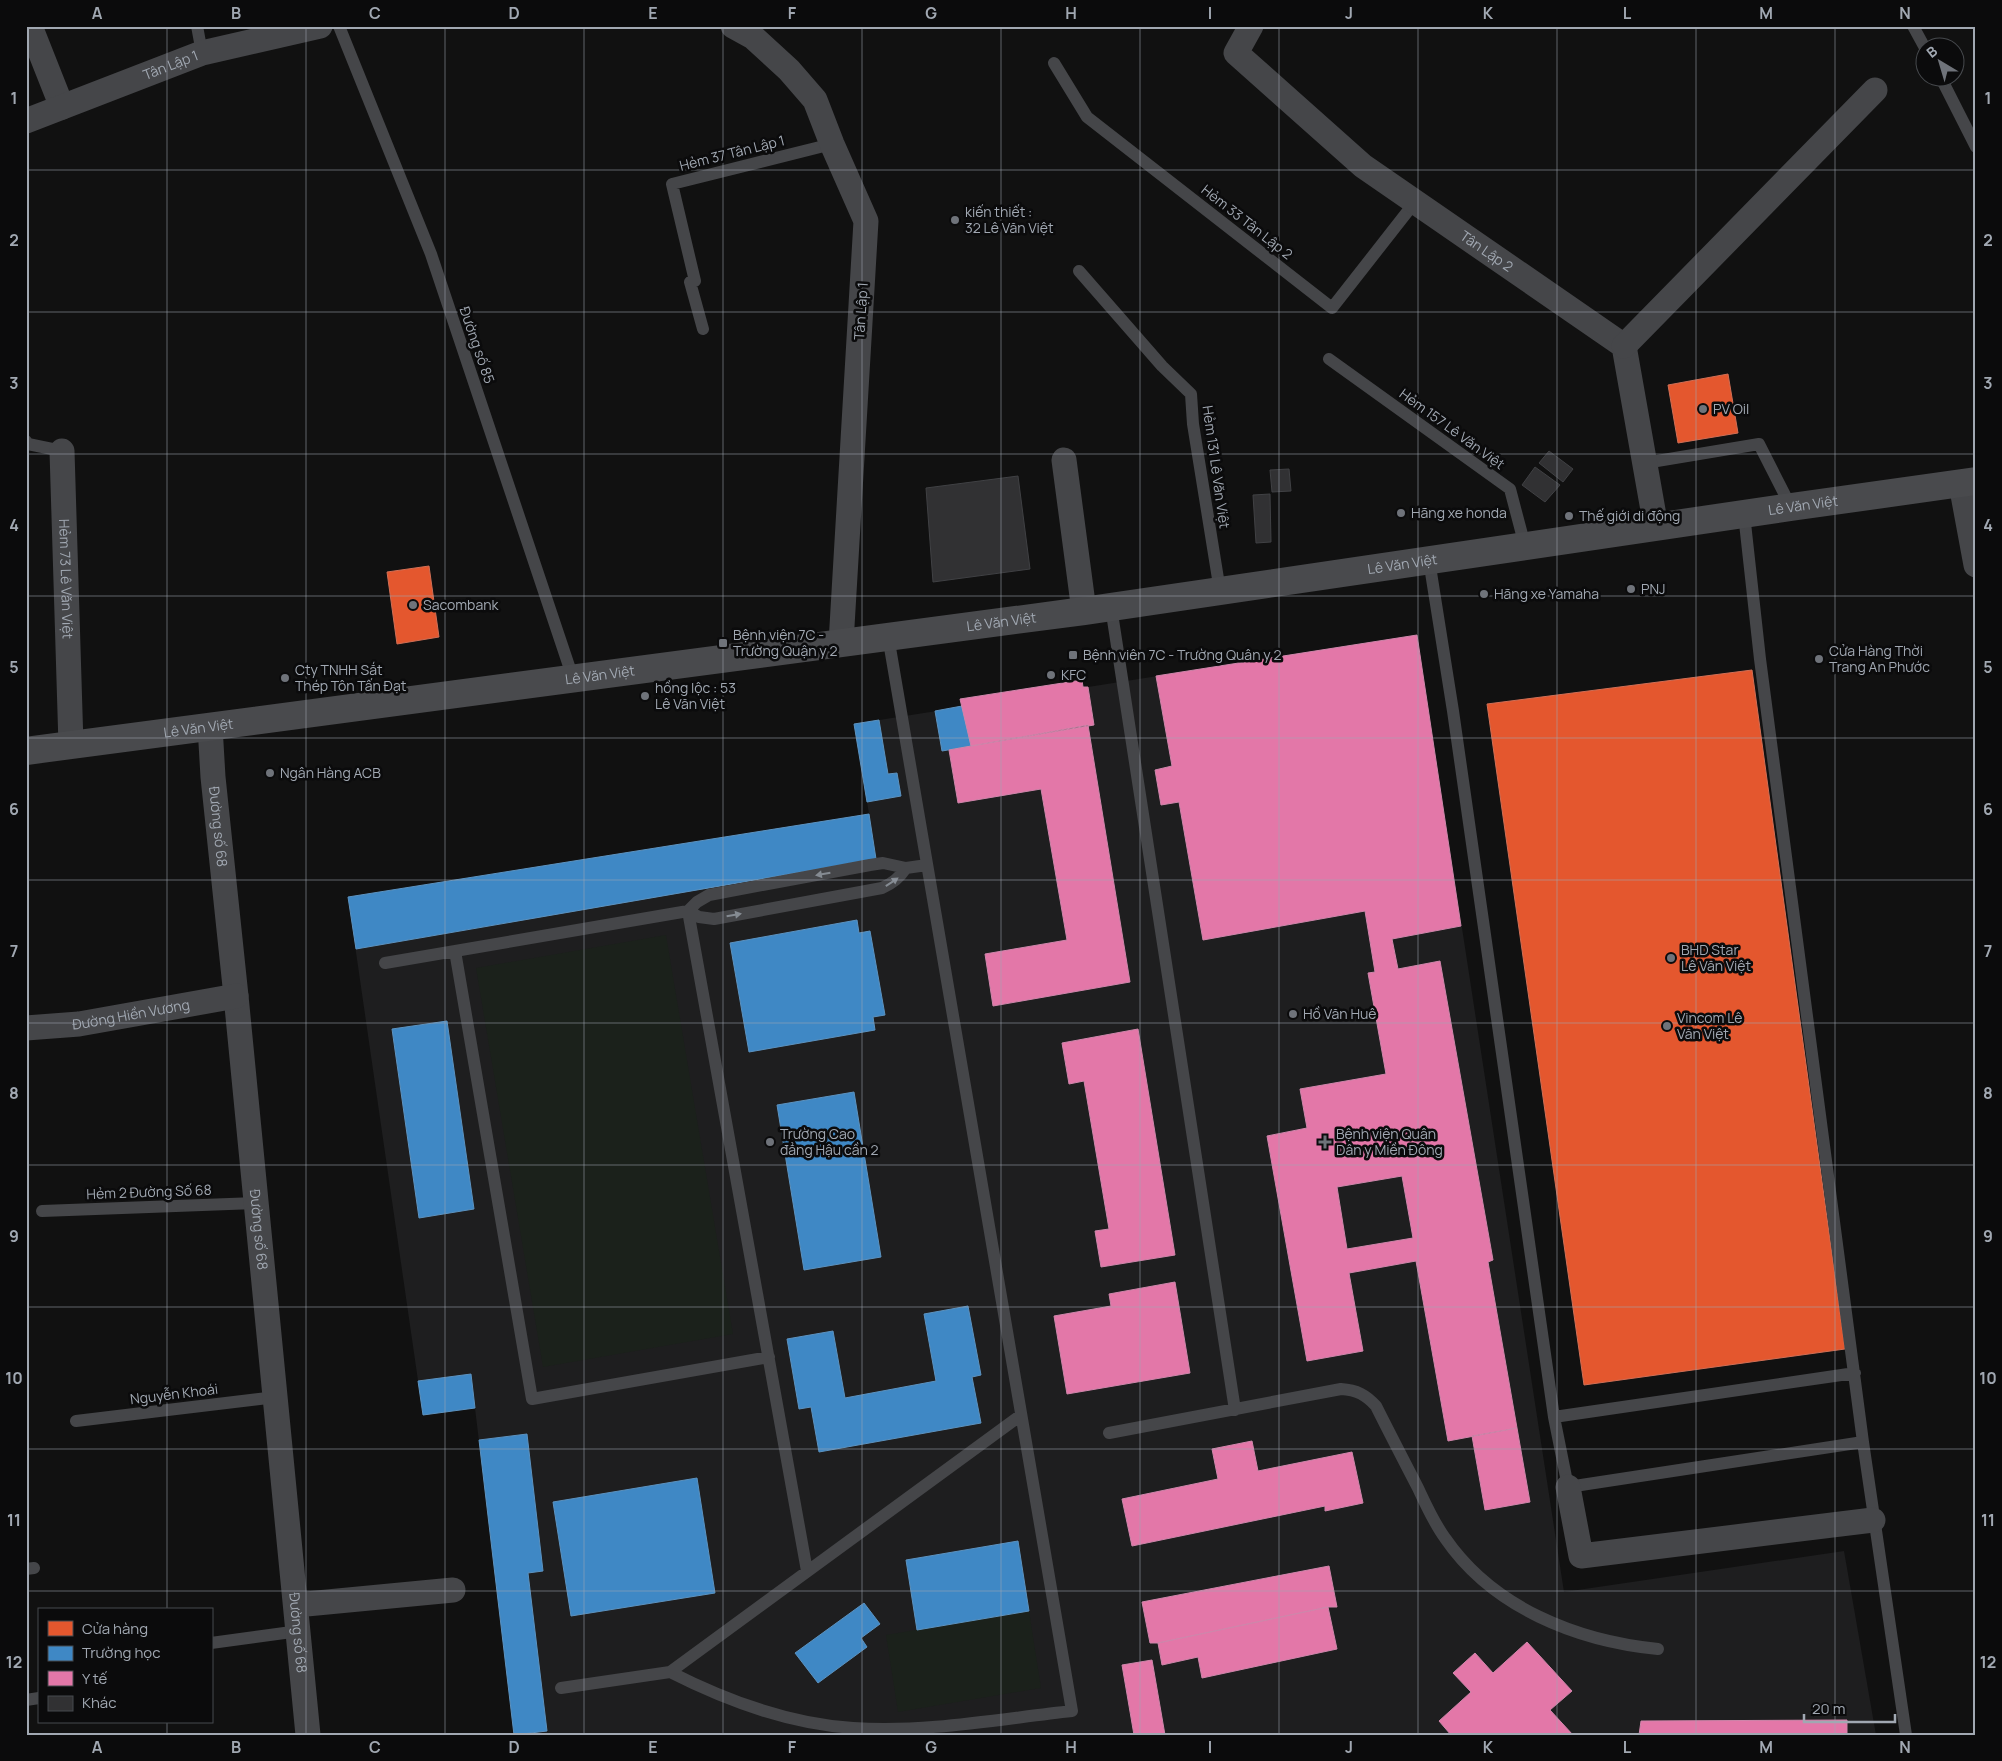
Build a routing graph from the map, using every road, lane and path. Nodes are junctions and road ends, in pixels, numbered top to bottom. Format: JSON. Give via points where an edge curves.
{"nodes":[{"id":1,"x":30,"y":26,"type":"edge"},
{"id":2,"x":197,"y":26,"type":"edge"},
{"id":3,"x":320,"y":26,"type":"edge"},
{"id":4,"x":338,"y":26,"type":"edge"},
{"id":5,"x":733,"y":26,"type":"edge"},
{"id":6,"x":1913,"y":26,"type":"edge"},
{"id":7,"x":1250,"y":27,"type":"edge"},
{"id":8,"x":1920,"y":38,"type":"edge"},
{"id":9,"x":202,"y":53,"type":"junction"},
{"id":10,"x":1054,"y":63,"type":"dead end"},
{"id":11,"x":1946,"y":88,"type":"edge"},
{"id":12,"x":1875,"y":90,"type":"dead end"},
{"id":13,"x":62,"y":107,"type":"junction"},
{"id":14,"x":26,"y":121,"type":"edge"},
{"id":15,"x":832,"y":144,"type":"junction"},
{"id":16,"x":1976,"y":147,"type":"edge"},
{"id":17,"x":1415,"y":202,"type":"junction"},
{"id":18,"x":1079,"y":271,"type":"dead end"},
{"id":19,"x":703,"y":329,"type":"dead end"},
{"id":20,"x":1624,"y":346,"type":"junction"},
{"id":21,"x":1329,"y":359,"type":"dead end"},
{"id":22,"x":26,"y":441,"type":"edge"},
{"id":23,"x":62,"y":451,"type":"joint"},
{"id":24,"x":1064,"y":460,"type":"dead end"},
{"id":25,"x":1645,"y":463,"type":"junction"},
{"id":26,"x":1968,"y":483,"type":"edge"},
{"id":27,"x":1791,"y":507,"type":"junction"},
{"id":28,"x":1744,"y":514,"type":"junction"},
{"id":29,"x":1656,"y":527,"type":"junction"},
{"id":30,"x":1525,"y":546,"type":"junction"},
{"id":31,"x":1429,"y":560,"type":"junction"},
{"id":32,"x":1976,"y":565,"type":"edge"},
{"id":33,"x":1220,"y":591,"type":"junction"},
{"id":34,"x":1112,"y":607,"type":"junction"},
{"id":35,"x":1084,"y":611,"type":"junction"},
{"id":36,"x":888,"y":636,"type":"junction"},
{"id":37,"x":841,"y":643,"type":"junction"},
{"id":38,"x":574,"y":678,"type":"junction"},
{"id":39,"x":210,"y":726,"type":"junction"},
{"id":40,"x":71,"y":745,"type":"junction"},
{"id":41,"x":26,"y":751,"type":"edge"},
{"id":42,"x":927,"y":865,"type":"junction"},
{"id":43,"x":906,"y":868,"type":"junction"},
{"id":44,"x":688,"y":911,"type":"junction"},
{"id":45,"x":455,"y":951,"type":"junction"},
{"id":46,"x":385,"y":963,"type":"dead end"},
{"id":47,"x":236,"y":996,"type":"junction"},
{"id":48,"x":26,"y":1028,"type":"edge"},
{"id":49,"x":256,"y":1203,"type":"junction"},
{"id":50,"x":42,"y":1211,"type":"dead end"},
{"id":51,"x":768,"y":1357,"type":"junction"},
{"id":52,"x":1855,"y":1374,"type":"junction"},
{"id":53,"x":276,"y":1397,"type":"junction"},
{"id":54,"x":1235,"y":1410,"type":"junction"},
{"id":55,"x":1021,"y":1415,"type":"junction"},
{"id":56,"x":1554,"y":1417,"type":"junction"},
{"id":57,"x":76,"y":1421,"type":"dead end"},
{"id":58,"x":1109,"y":1432,"type":"dead end"},
{"id":59,"x":1863,"y":1442,"type":"junction"},
{"id":60,"x":1568,"y":1487,"type":"junction"},
{"id":61,"x":1873,"y":1520,"type":"junction"},
{"id":62,"x":807,"y":1572,"type":"junction"},
{"id":63,"x":453,"y":1590,"type":"dead end"},
{"id":64,"x":296,"y":1605,"type":"junction"},
{"id":65,"x":299,"y":1631,"type":"junction"},
{"id":66,"x":212,"y":1643,"type":"edge"},
{"id":67,"x":1658,"y":1649,"type":"dead end"},
{"id":68,"x":670,"y":1672,"type":"junction"},
{"id":69,"x":561,"y":1688,"type":"dead end"},
{"id":70,"x":308,"y":1735,"type":"edge"},
{"id":71,"x":1906,"y":1735,"type":"edge"}],
"edges":[{"from":1,"to":13,"type":"street"},
{"from":2,"to":9,"type":"lane"},
{"from":3,"to":9,"type":"street","name":"Tân Lập 1"},
{"from":4,"to":38,"type":"lane","name":"Đường số 85","via":[[431,254]]},
{"from":5,"to":15,"type":"street","name":"Tân Lập 1","via":[[753,37],[789,70],[815,100]]},
{"from":6,"to":8,"type":"lane"},
{"from":7,"to":17,"type":"street","name":"Tân Lập 2","via":[[1236,53],[1363,166]]},
{"from":9,"to":13,"type":"street","name":"Tân Lập 1"},
{"from":10,"to":17,"type":"lane","name":"Hẻm 33 Tân Lập 2","via":[[1087,117],[1332,308]]},
{"from":11,"to":16,"type":"lane"},
{"from":12,"to":20,"type":"street"},
{"from":13,"to":14,"type":"street","name":"Tân Lập 1"},
{"from":15,"to":19,"type":"lane","name":"Hẻm 37 Tân Lập 1","via":[[672,184],[695,281],[690,282]]},
{"from":15,"to":37,"type":"street","name":"Tân Lập 1","via":[[866,221]]},
{"from":17,"to":20,"type":"street","name":"Tân Lập 2"},
{"from":18,"to":33,"type":"lane","name":"Hẻm 131 Lê Văn Việt","via":[[1162,366],[1191,394]]},
{"from":20,"to":25,"type":"street"},
{"from":21,"to":30,"type":"lane","name":"Hẻm 157 Lê Văn Việt","via":[[1510,489]]},
{"from":22,"to":23,"type":"lane","name":"Hẻm 73 Lê Văn Việt"},
{"from":23,"to":40,"type":"street","name":"Hẻm 73 Lê Văn Việt"},
{"from":24,"to":35,"type":"street"},
{"from":25,"to":27,"type":"lane","via":[[1759,444]]},
{"from":25,"to":29,"type":"street"},
{"from":26,"to":27,"type":"main road","name":"Lê Văn Việt"},
{"from":26,"to":32,"type":"street"},
{"from":27,"to":28,"type":"main road","name":"Lê Văn Việt"},
{"from":28,"to":29,"type":"main road","name":"Lê Văn Việt"},
{"from":28,"to":52,"type":"lane","via":[[1761,668]]},
{"from":29,"to":30,"type":"main road","name":"Lê Văn Việt"},
{"from":30,"to":31,"type":"main road","name":"Lê Văn Việt"},
{"from":31,"to":33,"type":"main road","name":"Lê Văn Việt"},
{"from":31,"to":56,"type":"lane"},
{"from":33,"to":34,"type":"main road","name":"Lê Văn Việt"},
{"from":34,"to":35,"type":"main road","name":"Lê Văn Việt"},
{"from":34,"to":54,"type":"lane"},
{"from":35,"to":36,"type":"main road","name":"Lê Văn Việt"},
{"from":36,"to":37,"type":"main road","name":"Lê Văn Việt"},
{"from":36,"to":42,"type":"lane"},
{"from":37,"to":38,"type":"main road","name":"Lê Văn Việt"},
{"from":38,"to":39,"type":"main road","name":"Lê Văn Việt"},
{"from":39,"to":40,"type":"main road","name":"Lê Văn Việt"},
{"from":39,"to":47,"type":"street","name":"Đường số 68"},
{"from":40,"to":41,"type":"main road","name":"Lê Văn Việt"},
{"from":42,"to":43,"type":"lane"},
{"from":42,"to":55,"type":"lane"},
{"from":43,"to":44,"type":"lane","one_way":true,"via":[[877,864],[715,894],[697,902]]},
{"from":44,"to":43,"type":"lane","one_way":true,"via":[[714,919],[882,888],[896,880]]},
{"from":44,"to":45,"type":"lane"},
{"from":44,"to":51,"type":"lane"},
{"from":45,"to":46,"type":"lane"},
{"from":45,"to":51,"type":"lane","via":[[532,1399]]},
{"from":47,"to":48,"type":"street","name":"Đường Hiền Vương","via":[[79,1024]]},
{"from":47,"to":49,"type":"street","name":"Đường số 68"},
{"from":49,"to":50,"type":"lane","name":"Hẻm 2 Đường Số 68"},
{"from":49,"to":53,"type":"street","name":"Đường số 68"},
{"from":51,"to":62,"type":"lane"},
{"from":52,"to":56,"type":"lane"},
{"from":52,"to":59,"type":"lane"},
{"from":53,"to":57,"type":"lane","name":"Nguyễn Khoái"},
{"from":53,"to":64,"type":"street","name":"Đường số 68"},
{"from":54,"to":58,"type":"lane"},
{"from":54,"to":67,"type":"lane","via":[[1341,1389],[1359,1392],[1376,1406],[1445,1538],[1482,1578],[1535,1615],[1564,1629],[1626,1646]]},
{"from":55,"to":62,"type":"lane"},
{"from":55,"to":68,"type":"lane","via":[[1072,1711],[919,1728],[852,1728],[770,1713],[705,1690]]},
{"from":56,"to":60,"type":"lane"},
{"from":59,"to":60,"type":"lane"},
{"from":59,"to":61,"type":"lane"},
{"from":60,"to":61,"type":"street","via":[[1581,1556]]},
{"from":61,"to":71,"type":"lane"},
{"from":62,"to":68,"type":"lane"},
{"from":63,"to":64,"type":"street"},
{"from":64,"to":65,"type":"street","name":"Đường số 68"},
{"from":65,"to":66,"type":"lane"},
{"from":65,"to":70,"type":"street","name":"Đường số 68"},
{"from":68,"to":69,"type":"lane"}]}
